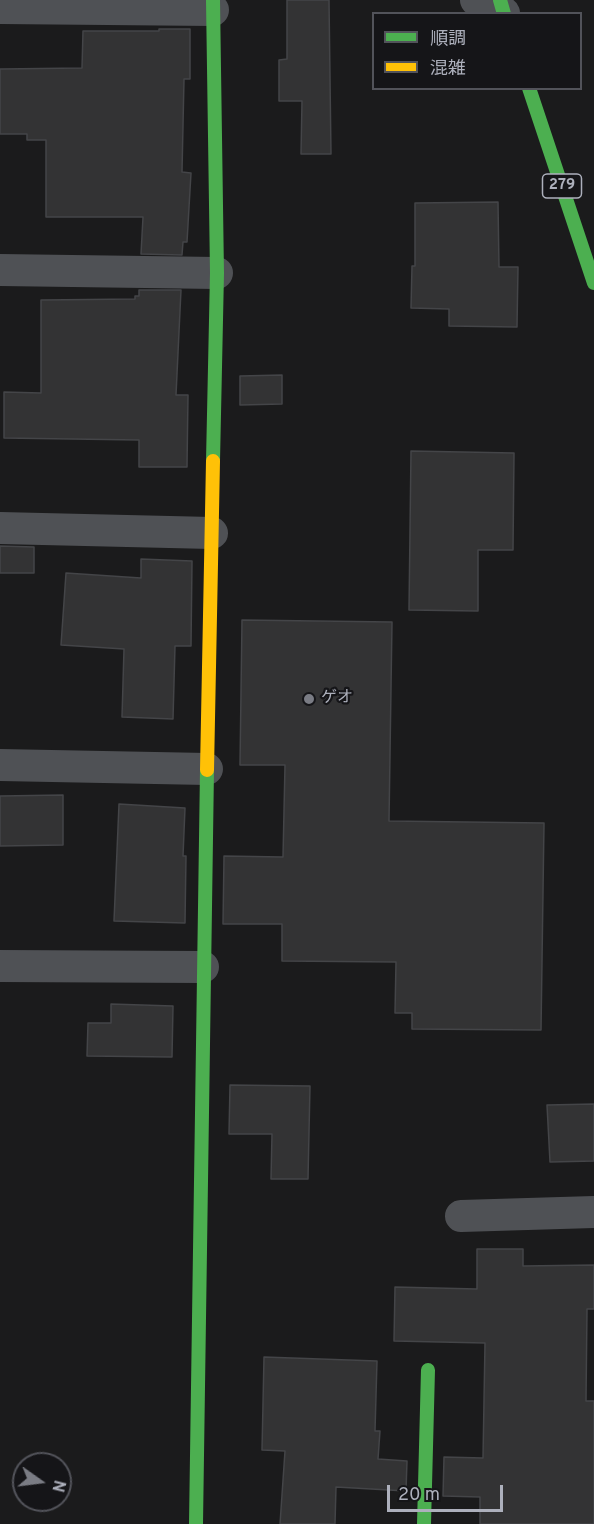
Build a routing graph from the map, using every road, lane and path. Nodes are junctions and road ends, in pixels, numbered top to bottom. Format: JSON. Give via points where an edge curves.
{"nodes":[{"id":1,"x":476,"y":0,"type":"edge"},
{"id":2,"x":213,"y":5,"type":"edge"},
{"id":3,"x":0,"y":8,"type":"edge"},
{"id":4,"x":502,"y":12,"type":"edge"},
{"id":5,"x":530,"y":90,"type":"edge"},
{"id":6,"x":0,"y":270,"type":"edge"},
{"id":7,"x":217,"y":273,"type":"junction"},
{"id":8,"x":594,"y":283,"type":"edge"},
{"id":9,"x":0,"y":528,"type":"edge"},
{"id":10,"x":212,"y":533,"type":"junction"},
{"id":11,"x":0,"y":765,"type":"edge"},
{"id":12,"x":207,"y":769,"type":"junction"},
{"id":13,"x":0,"y":966,"type":"edge"},
{"id":14,"x":203,"y":967,"type":"junction"},
{"id":15,"x":594,"y":1212,"type":"edge"},
{"id":16,"x":461,"y":1216,"type":"dead end"},
{"id":17,"x":428,"y":1370,"type":"dead end"},
{"id":18,"x":196,"y":1524,"type":"edge"},
{"id":19,"x":424,"y":1524,"type":"edge"}],
"edges":[{"from":1,"to":4,"type":"street"},
{"from":2,"to":3,"type":"street"},
{"from":2,"to":7,"type":"main road"},
{"from":5,"to":8,"type":"main road","number":"279"},
{"from":6,"to":7,"type":"street"},
{"from":7,"to":10,"type":"main road"},
{"from":9,"to":10,"type":"street"},
{"from":10,"to":12,"type":"main road"},
{"from":11,"to":12,"type":"street"},
{"from":12,"to":14,"type":"main road"},
{"from":13,"to":14,"type":"street"},
{"from":14,"to":18,"type":"main road"},
{"from":15,"to":16,"type":"street"},
{"from":17,"to":19,"type":"main road"}]}
